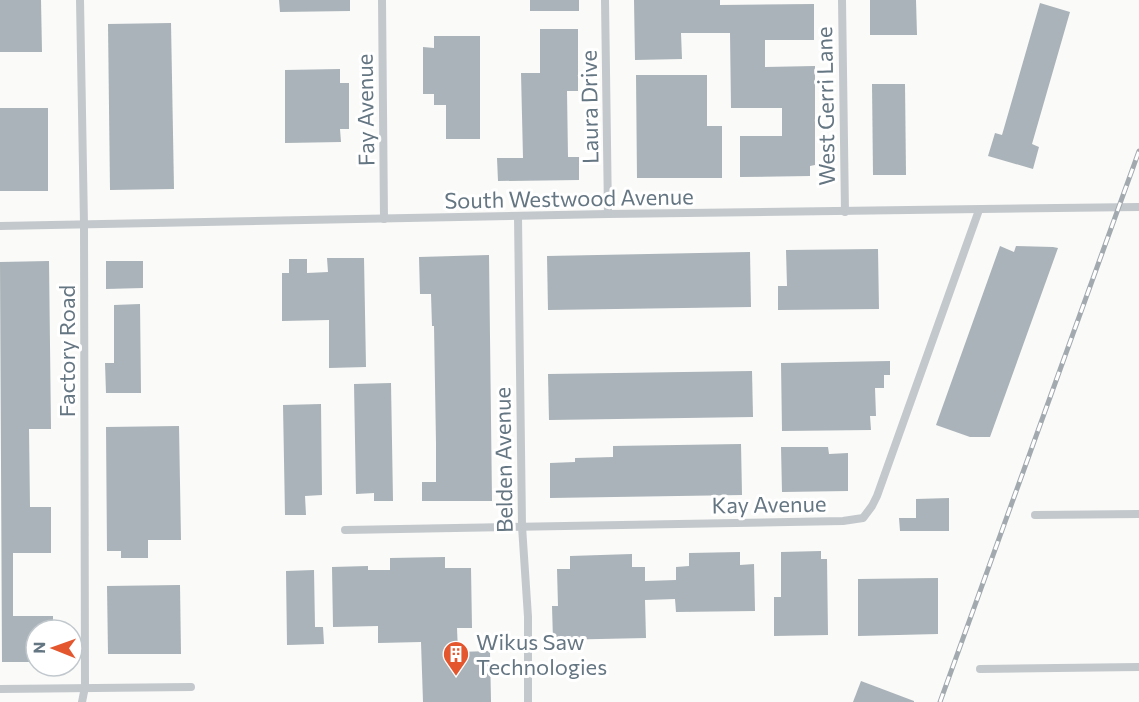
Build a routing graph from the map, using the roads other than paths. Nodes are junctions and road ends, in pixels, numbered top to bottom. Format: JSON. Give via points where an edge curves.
{"nodes":[{"id":1,"x":80,"y":0,"type":"edge"},
{"id":2,"x":382,"y":0,"type":"edge"},
{"id":3,"x":605,"y":0,"type":"edge"},
{"id":4,"x":842,"y":0,"type":"edge"},
{"id":5,"x":1139,"y":207,"type":"edge"},
{"id":6,"x":979,"y":210,"type":"junction"},
{"id":7,"x":845,"y":212,"type":"junction"},
{"id":8,"x":608,"y":214,"type":"junction"},
{"id":9,"x":518,"y":217,"type":"junction"},
{"id":10,"x":384,"y":219,"type":"junction"},
{"id":11,"x":84,"y":224,"type":"junction"},
{"id":12,"x":0,"y":226,"type":"edge"},
{"id":13,"x":1035,"y":514,"type":"dead end"},
{"id":14,"x":1139,"y":514,"type":"edge"},
{"id":15,"x":522,"y":526,"type":"junction"},
{"id":16,"x":345,"y":530,"type":"dead end"},
{"id":17,"x":1139,"y":667,"type":"edge"},
{"id":18,"x":980,"y":669,"type":"dead end"},
{"id":19,"x":85,"y":687,"type":"junction"},
{"id":20,"x":190,"y":687,"type":"dead end"},
{"id":21,"x":0,"y":689,"type":"edge"},
{"id":22,"x":82,"y":702,"type":"edge"},
{"id":23,"x":528,"y":702,"type":"edge"}],
"edges":[{"from":1,"to":11,"type":"street","name":"Factory Road"},
{"from":2,"to":10,"type":"street","name":"Fay Avenue"},
{"from":3,"to":8,"type":"street","name":"Laura Drive"},
{"from":4,"to":7,"type":"street","name":"West Gerri Lane"},
{"from":5,"to":6,"type":"street","name":"South Westwood Avenue"},
{"from":6,"to":7,"type":"street","name":"South Westwood Avenue"},
{"from":6,"to":15,"type":"street","name":"Kay Avenue","via":[[877,496],[863,518]]},
{"from":7,"to":8,"type":"street","name":"South Westwood Avenue"},
{"from":8,"to":9,"type":"street","name":"South Westwood Avenue"},
{"from":9,"to":10,"type":"street","name":"South Westwood Avenue"},
{"from":9,"to":15,"type":"street","name":"Belden Avenue"},
{"from":10,"to":11,"type":"street","name":"South Westwood Avenue"},
{"from":11,"to":12,"type":"street","name":"South Westwood Avenue"},
{"from":11,"to":19,"type":"street","name":"Factory Road"},
{"from":13,"to":14,"type":"street"},
{"from":15,"to":16,"type":"street","name":"Kay Avenue"},
{"from":15,"to":23,"type":"street","name":"Belden Avenue"},
{"from":17,"to":18,"type":"street"},
{"from":19,"to":20,"type":"street"},
{"from":19,"to":21,"type":"street"},
{"from":19,"to":22,"type":"street","name":"Factory Road"}]}
